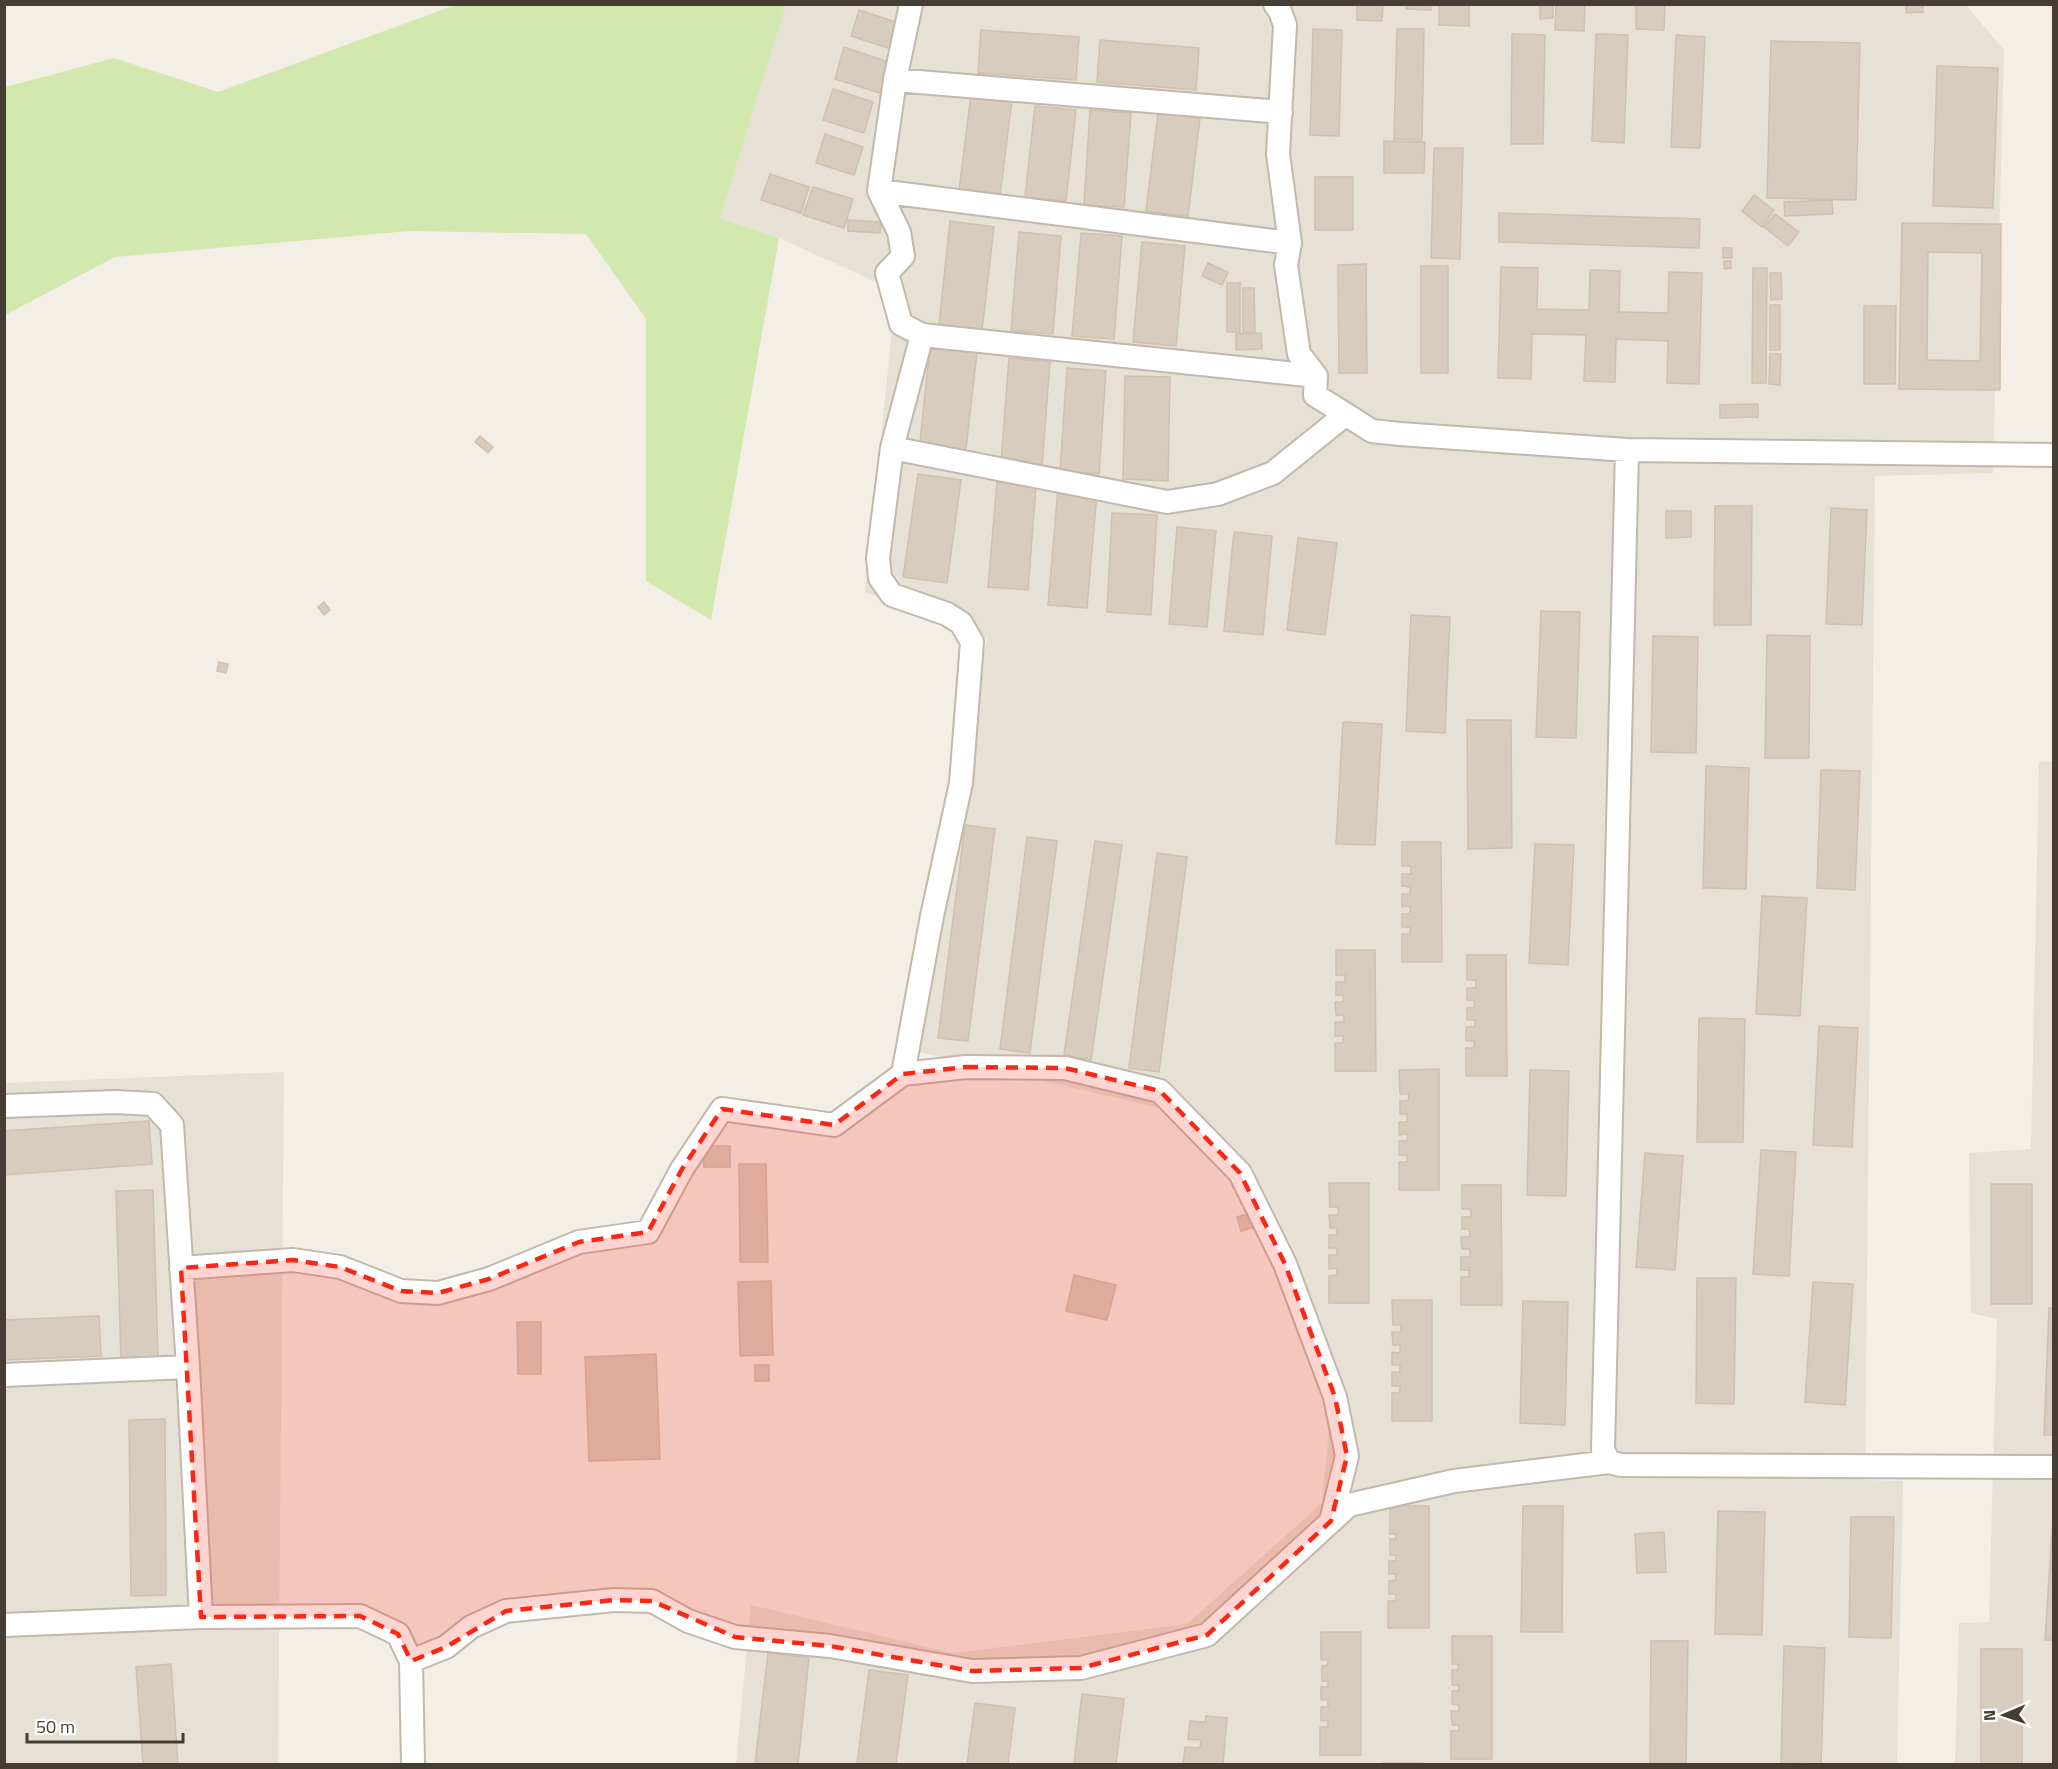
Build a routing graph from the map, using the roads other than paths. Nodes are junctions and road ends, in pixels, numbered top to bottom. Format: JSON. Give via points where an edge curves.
{"nodes":[{"id":1,"x":911,"y":4,"type":"edge"},
{"id":2,"x":1275,"y":4,"type":"edge"},
{"id":3,"x":895,"y":80,"type":"junction"},
{"id":4,"x":1281,"y":112,"type":"junction"},
{"id":5,"x":879,"y":191,"type":"junction"},
{"id":6,"x":1290,"y":243,"type":"junction"},
{"id":7,"x":922,"y":334,"type":"junction"},
{"id":8,"x":1316,"y":376,"type":"junction"},
{"id":9,"x":1345,"y":415,"type":"junction"},
{"id":10,"x":892,"y":448,"type":"junction"},
{"id":11,"x":1627,"y":450,"type":"junction"},
{"id":12,"x":2054,"y":455,"type":"edge"},
{"id":13,"x":903,"y":1074,"type":"junction"},
{"id":14,"x":4,"y":1106,"type":"edge"},
{"id":15,"x":181,"y":1268,"type":"junction"},
{"id":16,"x":188,"y":1367,"type":"junction"},
{"id":17,"x":4,"y":1375,"type":"edge"},
{"id":18,"x":1609,"y":1462,"type":"junction"},
{"id":19,"x":2054,"y":1467,"type":"edge"},
{"id":20,"x":1331,"y":1521,"type":"junction"},
{"id":21,"x":201,"y":1617,"type":"junction"},
{"id":22,"x":4,"y":1625,"type":"edge"},
{"id":23,"x":411,"y":1660,"type":"junction"},
{"id":24,"x":413,"y":1764,"type":"edge"}],
"edges":[{"from":1,"to":3,"type":"street"},
{"from":2,"to":4,"type":"street","via":[[1285,25]]},
{"from":3,"to":4,"type":"street"},
{"from":3,"to":5,"type":"street"},
{"from":4,"to":6,"type":"street","via":[[1278,154]]},
{"from":5,"to":6,"type":"street"},
{"from":5,"to":7,"type":"street","via":[[899,232],[903,256],[888,273],[901,324]]},
{"from":6,"to":8,"type":"street","via":[[1286,265],[1299,354]]},
{"from":7,"to":8,"type":"street"},
{"from":7,"to":10,"type":"street"},
{"from":8,"to":9,"type":"street","via":[[1315,395]]},
{"from":9,"to":10,"type":"street","via":[[1273,473],[1218,494],[1167,502]]},
{"from":9,"to":11,"type":"street","via":[[1372,431]]},
{"from":10,"to":13,"type":"street","via":[[878,558],[880,579],[892,595],[961,622],[972,642],[962,783]]},
{"from":11,"to":12,"type":"street"},
{"from":11,"to":18,"type":"street","via":[[1603,1450]]},
{"from":13,"to":15,"type":"street","via":[[834,1125],[722,1109],[682,1168],[648,1232],[579,1242],[489,1279],[438,1293],[401,1291],[340,1267],[293,1260]]},
{"from":13,"to":20,"type":"street","via":[[966,1067],[1065,1068],[1160,1090],[1240,1173],[1285,1264],[1335,1398],[1347,1456]]},
{"from":14,"to":15,"type":"street","via":[[153,1104],[172,1125]]},
{"from":15,"to":16,"type":"street"},
{"from":16,"to":17,"type":"street"},
{"from":16,"to":21,"type":"street"},
{"from":18,"to":19,"type":"street"},
{"from":18,"to":20,"type":"street","via":[[1454,1481],[1349,1505]]},
{"from":20,"to":23,"type":"street","via":[[1207,1635],[1081,1668],[972,1671],[830,1646],[735,1637],[688,1621],[652,1601],[614,1600],[506,1611],[471,1627],[446,1647]]},
{"from":21,"to":22,"type":"street"},
{"from":21,"to":23,"type":"street","via":[[360,1616],[398,1634]]},
{"from":23,"to":24,"type":"street"}]}
